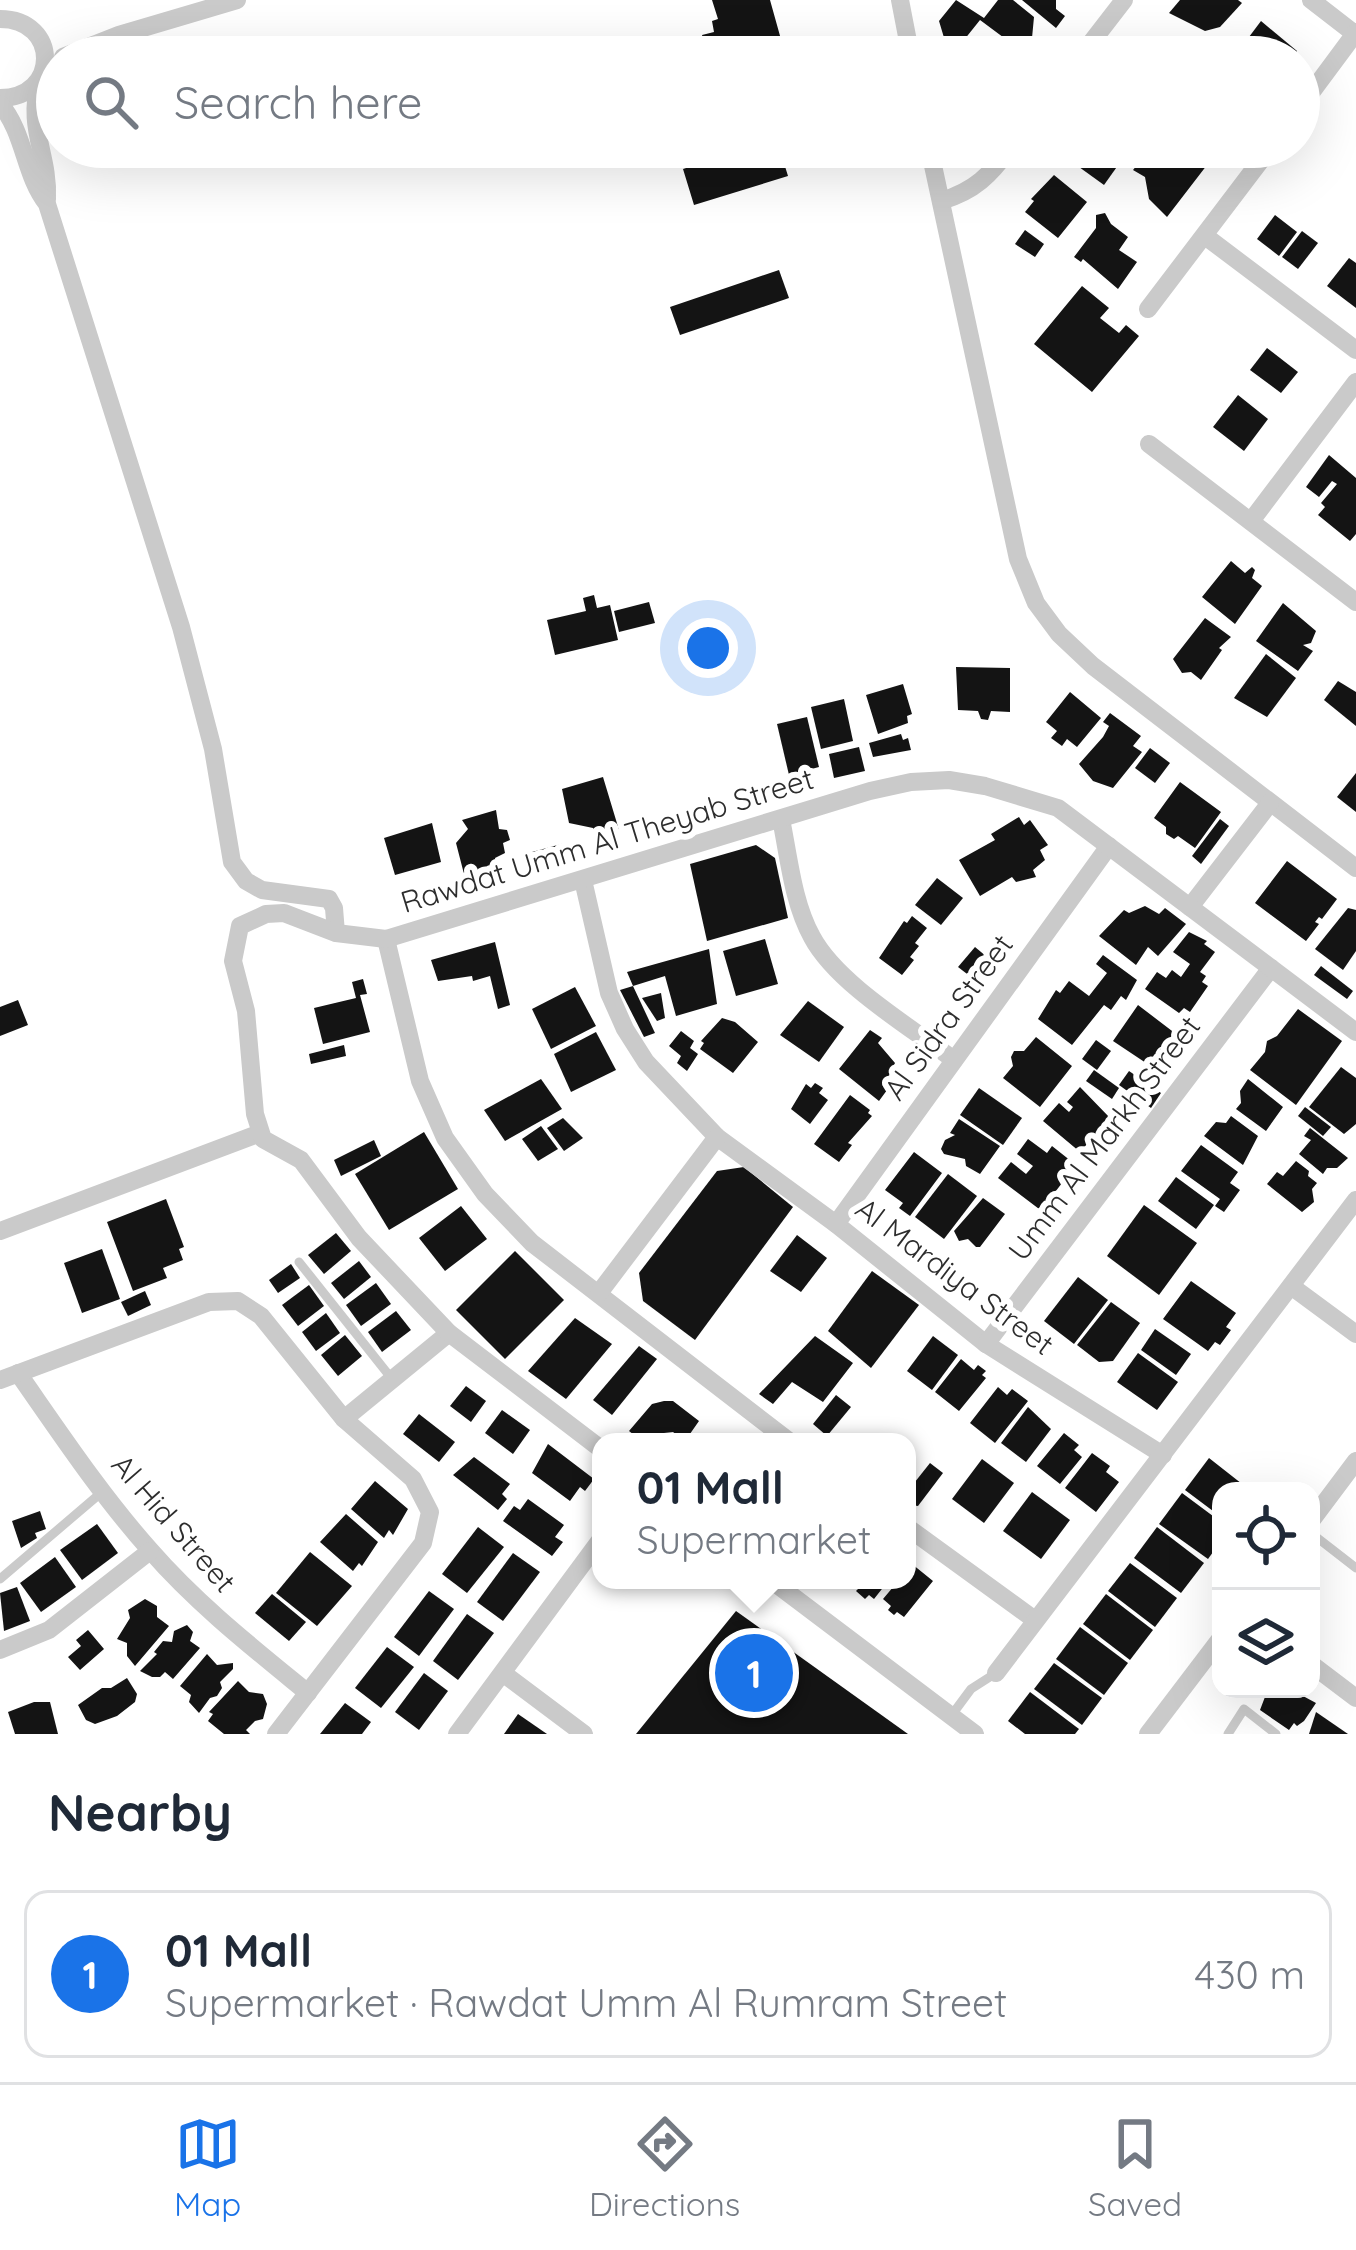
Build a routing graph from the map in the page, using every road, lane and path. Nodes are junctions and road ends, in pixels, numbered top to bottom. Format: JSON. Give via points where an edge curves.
{"nodes":[{"id":1,"x":0,"y":0,"type":"edge"},
{"id":2,"x":237,"y":0,"type":"edge"},
{"id":3,"x":900,"y":0,"type":"edge"},
{"id":4,"x":1124,"y":0,"type":"edge"},
{"id":5,"x":1312,"y":0,"type":"edge"},
{"id":6,"x":9,"y":20,"type":"edge"},
{"id":7,"x":1355,"y":33,"type":"edge"},
{"id":8,"x":117,"y":36,"type":"edge"},
{"id":9,"x":907,"y":36,"type":"edge"},
{"id":10,"x":1096,"y":36,"type":"edge"},
{"id":11,"x":36,"y":37,"type":"edge"},
{"id":12,"x":36,"y":80,"type":"edge"},
{"id":13,"x":1320,"y":80,"type":"edge"},
{"id":14,"x":0,"y":101,"type":"edge"},
{"id":15,"x":45,"y":168,"type":"edge"},
{"id":16,"x":933,"y":168,"type":"edge"},
{"id":17,"x":996,"y":168,"type":"edge"},
{"id":18,"x":1255,"y":168,"type":"edge"},
{"id":19,"x":940,"y":201,"type":"junction"},
{"id":20,"x":47,"y":203,"type":"junction"},
{"id":21,"x":1205,"y":236,"type":"junction"},
{"id":22,"x":1148,"y":309,"type":"dead end"},
{"id":23,"x":1356,"y":350,"type":"edge"},
{"id":24,"x":1356,"y":382,"type":"edge"},
{"id":25,"x":1150,"y":444,"type":"dead end"},
{"id":26,"x":1251,"y":521,"type":"junction"},
{"id":27,"x":1356,"y":602,"type":"edge"},
{"id":28,"x":1270,"y":802,"type":"junction"},
{"id":29,"x":781,"y":819,"type":"junction"},
{"id":30,"x":1109,"y":846,"type":"junction"},
{"id":31,"x":1356,"y":868,"type":"edge"},
{"id":32,"x":583,"y":880,"type":"junction"},
{"id":33,"x":1190,"y":907,"type":"junction"},
{"id":34,"x":336,"y":933,"type":"junction"},
{"id":35,"x":386,"y":939,"type":"junction"},
{"id":36,"x":1271,"y":968,"type":"junction"},
{"id":37,"x":1356,"y":1032,"type":"edge"},
{"id":38,"x":954,"y":1060,"type":"junction"},
{"id":39,"x":260,"y":1133,"type":"junction"},
{"id":40,"x":716,"y":1137,"type":"junction"},
{"id":41,"x":1356,"y":1201,"type":"edge"},
{"id":42,"x":836,"y":1224,"type":"junction"},
{"id":43,"x":0,"y":1231,"type":"edge"},
{"id":44,"x":299,"y":1262,"type":"dead end"},
{"id":45,"x":1291,"y":1286,"type":"junction"},
{"id":46,"x":599,"y":1293,"type":"junction"},
{"id":47,"x":448,"y":1333,"type":"junction"},
{"id":48,"x":1356,"y":1334,"type":"edge"},
{"id":49,"x":986,"y":1344,"type":"junction"},
{"id":50,"x":9,"y":1376,"type":"edge"},
{"id":51,"x":392,"y":1379,"type":"junction"},
{"id":52,"x":344,"y":1420,"type":"junction"},
{"id":53,"x":778,"y":1433,"type":"edge"},
{"id":54,"x":592,"y":1443,"type":"edge"},
{"id":55,"x":1163,"y":1455,"type":"junction"},
{"id":56,"x":1356,"y":1461,"type":"edge"},
{"id":57,"x":102,"y":1492,"type":"junction"},
{"id":58,"x":1320,"y":1509,"type":"edge"},
{"id":59,"x":916,"y":1534,"type":"edge"},
{"id":60,"x":1320,"y":1540,"type":"edge"},
{"id":61,"x":150,"y":1551,"type":"junction"},
{"id":62,"x":592,"y":1552,"type":"edge"},
{"id":63,"x":1356,"y":1568,"type":"edge"},
{"id":64,"x":0,"y":1579,"type":"edge"},
{"id":65,"x":783,"y":1589,"type":"edge"},
{"id":66,"x":1035,"y":1620,"type":"junction"},
{"id":67,"x":0,"y":1650,"type":"edge"},
{"id":68,"x":1212,"y":1650,"type":"edge"},
{"id":69,"x":1320,"y":1671,"type":"edge"},
{"id":70,"x":996,"y":1673,"type":"joint"},
{"id":71,"x":504,"y":1674,"type":"junction"},
{"id":72,"x":308,"y":1693,"type":"junction"},
{"id":73,"x":1356,"y":1698,"type":"edge"},
{"id":74,"x":951,"y":1716,"type":"junction"},
{"id":75,"x":276,"y":1734,"type":"edge"},
{"id":76,"x":457,"y":1734,"type":"edge"},
{"id":77,"x":584,"y":1734,"type":"edge"},
{"id":78,"x":975,"y":1734,"type":"edge"},
{"id":79,"x":1148,"y":1734,"type":"edge"},
{"id":80,"x":1228,"y":1734,"type":"edge"},
{"id":81,"x":1276,"y":1734,"type":"edge"}],
"edges":[{"from":1,"to":6,"type":"street"},
{"from":2,"to":8,"type":"street"},
{"from":3,"to":9,"type":"street"},
{"from":4,"to":10,"type":"street"},
{"from":5,"to":7,"type":"street"},
{"from":6,"to":11,"type":"street"},
{"from":7,"to":13,"type":"street"},
{"from":12,"to":14,"type":"street"},
{"from":14,"to":20,"type":"street"},
{"from":15,"to":20,"type":"street"},
{"from":16,"to":19,"type":"street"},
{"from":17,"to":19,"type":"street","via":[[985,182]]},
{"from":18,"to":21,"type":"street"},
{"from":19,"to":28,"type":"street","via":[[1005,513],[1036,603],[1093,666]]},
{"from":20,"to":34,"type":"street","via":[[182,627],[232,862],[262,890],[329,899]]},
{"from":21,"to":22,"type":"street"},
{"from":21,"to":23,"type":"street"},
{"from":24,"to":26,"type":"street"},
{"from":25,"to":26,"type":"street"},
{"from":26,"to":27,"type":"street"},
{"from":28,"to":31,"type":"street"},
{"from":28,"to":33,"type":"street"},
{"from":29,"to":30,"type":"street","name":"Rawdat Umm Al Theyab Street","via":[[870,791],[949,780],[1058,808]]},
{"from":29,"to":32,"type":"street","name":"Rawdat Umm Al Theyab Street"},
{"from":29,"to":38,"type":"street","via":[[814,942]]},
{"from":30,"to":33,"type":"street","name":"Rawdat Umm Al Theyab Street"},
{"from":30,"to":38,"type":"street","name":"Al Sidra Street"},
{"from":32,"to":35,"type":"street","name":"Rawdat Umm Al Theyab Street"},
{"from":32,"to":40,"type":"street","name":"Al Mardiya Street","via":[[625,1029]]},
{"from":33,"to":36,"type":"street","name":"Rawdat Umm Al Theyab Street"},
{"from":34,"to":35,"type":"street"},
{"from":34,"to":39,"type":"street","via":[[275,913],[236,934],[233,961]]},
{"from":35,"to":46,"type":"street","name":"Rawdat Umm Al Theyab Street","via":[[415,1063],[445,1138],[532,1243]]},
{"from":36,"to":37,"type":"street","name":"Rawdat Umm Al Theyab Street"},
{"from":36,"to":49,"type":"street","name":"Umm Al Markh Street"},
{"from":38,"to":42,"type":"street","name":"Al Sidra Street"},
{"from":39,"to":43,"type":"street"},
{"from":39,"to":47,"type":"street","via":[[301,1160],[359,1238]]},
{"from":40,"to":42,"type":"street","name":"Al Mardiya Street"},
{"from":40,"to":46,"type":"street"},
{"from":41,"to":45,"type":"street"},
{"from":42,"to":49,"type":"street","name":"Al Mardiya Street"},
{"from":44,"to":51,"type":"lane"},
{"from":45,"to":48,"type":"street"},
{"from":45,"to":55,"type":"street"},
{"from":46,"to":53,"type":"street","name":"Rawdat Umm Al Theyab Street"},
{"from":47,"to":51,"type":"street"},
{"from":47,"to":54,"type":"street"},
{"from":49,"to":55,"type":"street","name":"Al Mardiya Street"},
{"from":50,"to":52,"type":"street","via":[[208,1302],[238,1301],[261,1316]]},
{"from":50,"to":57,"type":"street","name":"Al Hid Street"},
{"from":51,"to":52,"type":"street"},
{"from":52,"to":72,"type":"street","via":[[413,1479],[429,1528]]},
{"from":55,"to":66,"type":"street"},
{"from":56,"to":58,"type":"street"},
{"from":57,"to":61,"type":"street","name":"Al Hid Street"},
{"from":57,"to":64,"type":"lane"},
{"from":59,"to":66,"type":"street"},
{"from":60,"to":63,"type":"lane"},
{"from":61,"to":67,"type":"street","via":[[49,1630]]},
{"from":61,"to":72,"type":"street","name":"Al Hid Street"},
{"from":62,"to":71,"type":"street"},
{"from":65,"to":74,"type":"street"},
{"from":66,"to":70,"type":"street"},
{"from":68,"to":79,"type":"street"},
{"from":69,"to":73,"type":"street"},
{"from":70,"to":74,"type":"lane"},
{"from":71,"to":76,"type":"street"},
{"from":71,"to":77,"type":"street"},
{"from":72,"to":75,"type":"street"},
{"from":74,"to":78,"type":"street"},
{"from":80,"to":81,"type":"lane","via":[[1244,1709]]}]}
